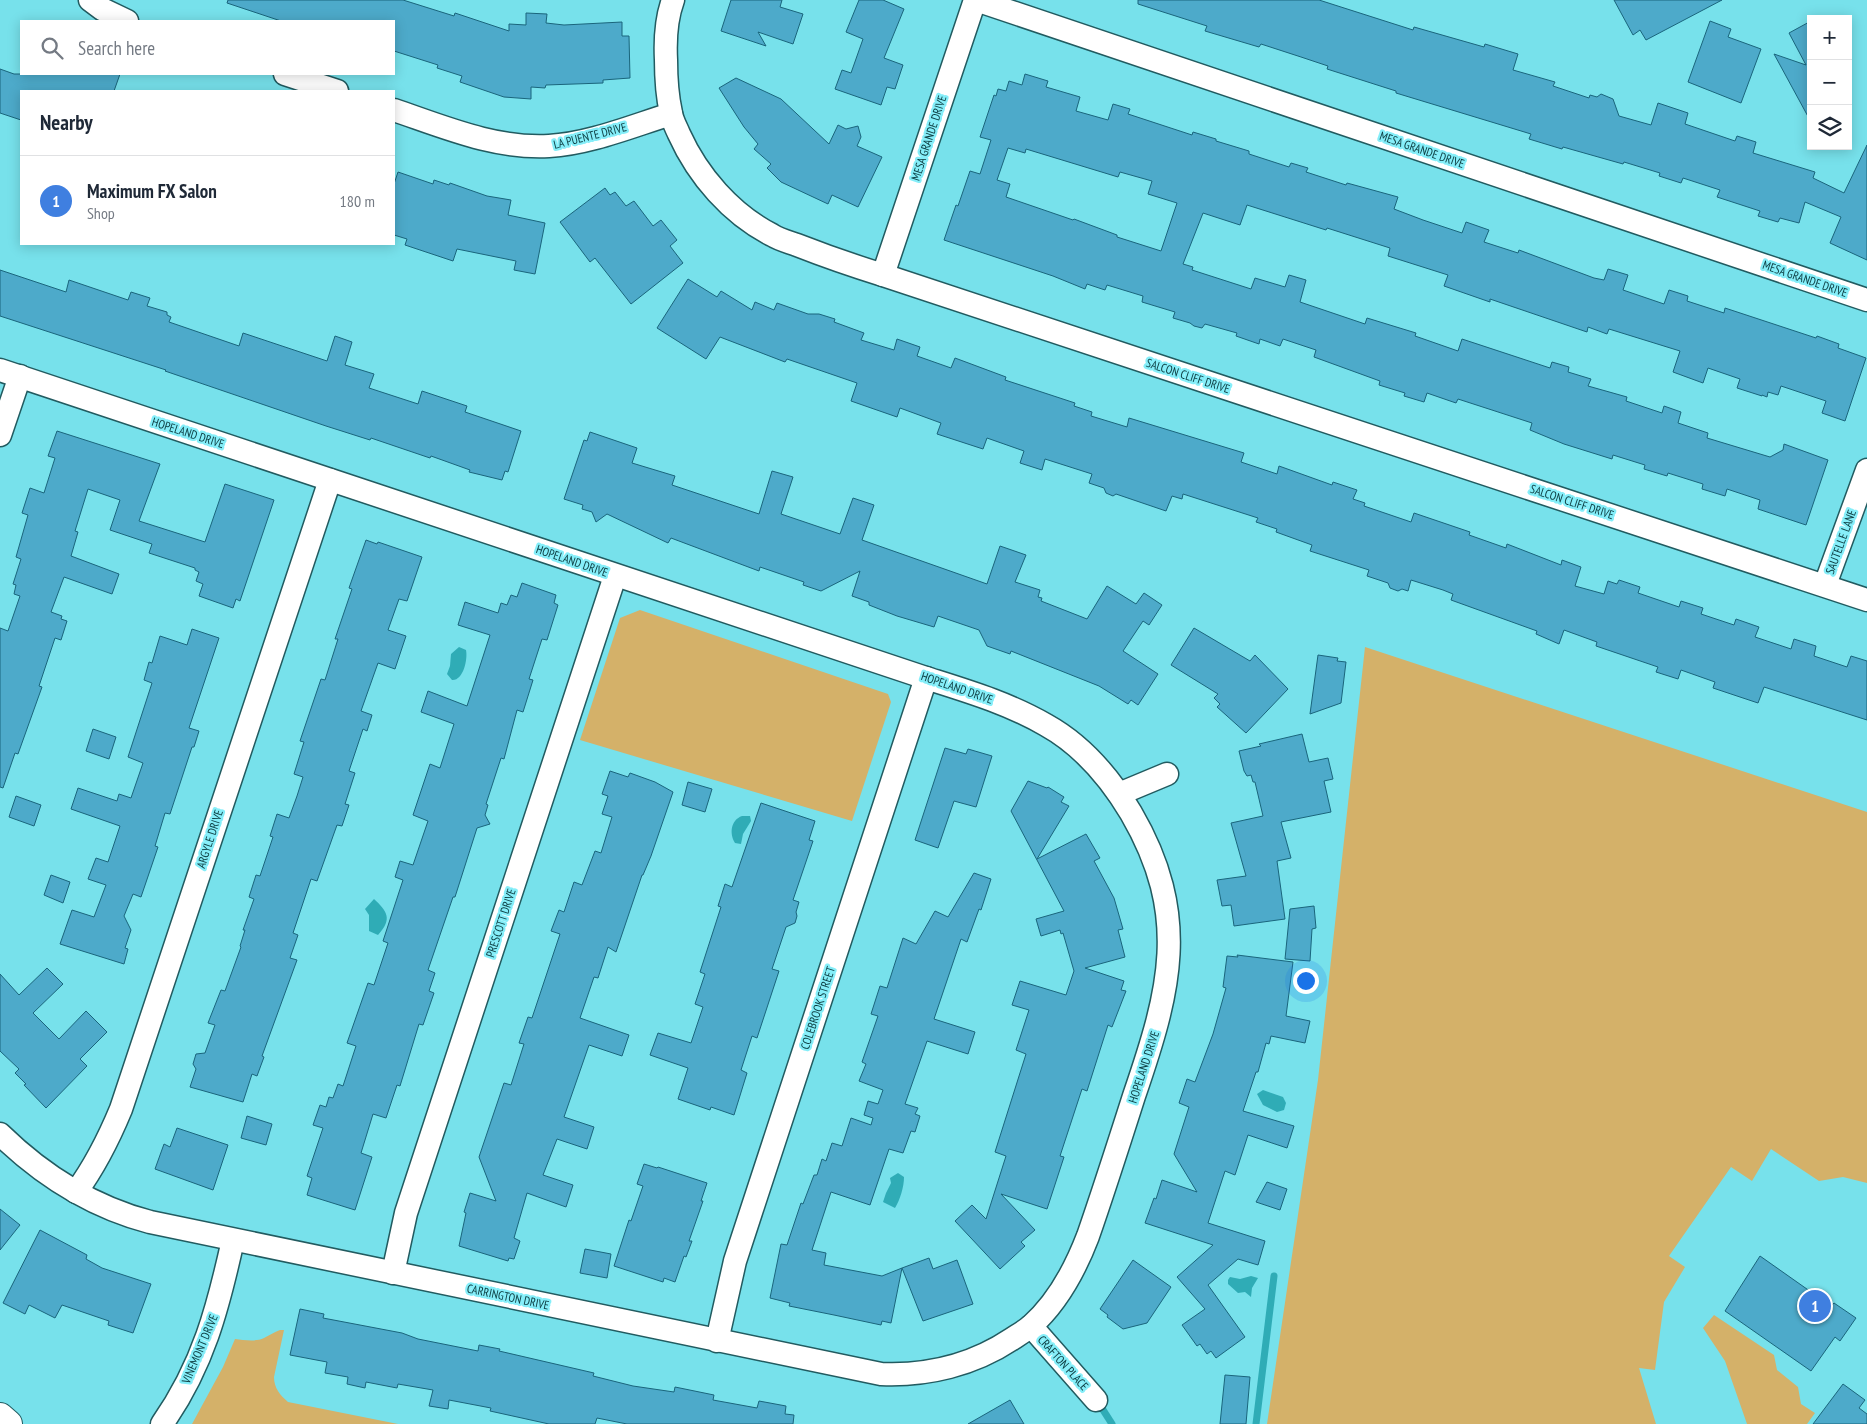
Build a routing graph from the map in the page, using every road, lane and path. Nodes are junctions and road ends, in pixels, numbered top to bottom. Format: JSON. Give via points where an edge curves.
{"nodes":[{"id":1,"x":90,"y":0,"type":"edge"},
{"id":2,"x":673,"y":0,"type":"edge"},
{"id":3,"x":975,"y":0,"type":"edge"},
{"id":4,"x":125,"y":20,"type":"edge"},
{"id":5,"x":288,"y":75,"type":"edge"},
{"id":6,"x":334,"y":90,"type":"edge"},
{"id":7,"x":395,"y":110,"type":"edge"},
{"id":8,"x":671,"y":114,"type":"junction"},
{"id":9,"x":883,"y":276,"type":"junction"},
{"id":10,"x":1867,"y":300,"type":"edge"},
{"id":11,"x":10,"y":373,"type":"edge"},
{"id":12,"x":0,"y":435,"type":"edge"},
{"id":13,"x":1867,"y":470,"type":"edge"},
{"id":14,"x":330,"y":480,"type":"junction"},
{"id":15,"x":616,"y":576,"type":"junction"},
{"id":16,"x":1825,"y":585,"type":"junction"},
{"id":17,"x":1867,"y":600,"type":"edge"},
{"id":18,"x":926,"y":678,"type":"junction"},
{"id":19,"x":1167,"y":774,"type":"dead end"},
{"id":20,"x":1119,"y":794,"type":"junction"},
{"id":21,"x":0,"y":1134,"type":"edge"},
{"id":22,"x":76,"y":1192,"type":"junction"},
{"id":23,"x":233,"y":1240,"type":"junction"},
{"id":24,"x":393,"y":1273,"type":"junction"},
{"id":25,"x":1031,"y":1326,"type":"junction"},
{"id":26,"x":718,"y":1341,"type":"junction"},
{"id":27,"x":1096,"y":1400,"type":"dead end"},
{"id":28,"x":0,"y":1417,"type":"edge"},
{"id":29,"x":8,"y":1424,"type":"edge"},
{"id":30,"x":162,"y":1424,"type":"edge"}],
"edges":[{"from":1,"to":4,"type":"street","via":[[102,10]]},
{"from":2,"to":8,"type":"street","name":"SALCON CLIFF DRIVE","via":[[666,32],[666,79]]},
{"from":3,"to":9,"type":"street","name":"MESA GRANDE DRIVE"},
{"from":3,"to":10,"type":"street","name":"MESA GRANDE DRIVE"},
{"from":5,"to":6,"type":"street"},
{"from":7,"to":8,"type":"street","name":"LA PUENTE DRIVE","via":[[489,141],[518,146],[572,143]]},
{"from":8,"to":9,"type":"street","name":"SALCON CLIFF DRIVE","via":[[697,166],[714,189],[739,213],[772,236]]},
{"from":9,"to":16,"type":"street","name":"SALCON CLIFF DRIVE"},
{"from":11,"to":12,"type":"street"},
{"from":11,"to":14,"type":"street","name":"HOPELAND DRIVE"},
{"from":13,"to":16,"type":"street","name":"SAUTELLE LANE"},
{"from":14,"to":15,"type":"street","name":"HOPELAND DRIVE"},
{"from":14,"to":22,"type":"street","name":"ARGYLE DRIVE","via":[[121,1109],[89,1175]]},
{"from":15,"to":18,"type":"street","name":"HOPELAND DRIVE"},
{"from":15,"to":24,"type":"street","name":"PRESCOTT DRIVE","via":[[409,1204]]},
{"from":16,"to":17,"type":"street","name":"SALCON CLIFF DRIVE"},
{"from":18,"to":20,"type":"street","name":"HOPELAND DRIVE","via":[[1002,704],[1048,726],[1095,764]]},
{"from":18,"to":26,"type":"street","name":"COLEBROOK STREET","via":[[735,1261]]},
{"from":19,"to":20,"type":"street"},
{"from":20,"to":25,"type":"street","name":"HOPELAND DRIVE","via":[[1142,832],[1159,873],[1169,931],[1165,992],[1155,1034],[1078,1261],[1056,1298]]},
{"from":21,"to":22,"type":"street","name":"CARRINGTON DRIVE","via":[[52,1177]]},
{"from":22,"to":23,"type":"street","name":"CARRINGTON DRIVE","via":[[130,1217]]},
{"from":23,"to":24,"type":"street","name":"CARRINGTON DRIVE"},
{"from":23,"to":30,"type":"street","name":"VINEMONT DRIVE","via":[[210,1332],[186,1386]]},
{"from":24,"to":26,"type":"street","name":"CARRINGTON DRIVE"},
{"from":25,"to":26,"type":"street","name":"CARRINGTON DRIVE","via":[[967,1362],[933,1371],[896,1374],[881,1374]]},
{"from":25,"to":27,"type":"street","name":"CRAFTON PLACE"},
{"from":28,"to":29,"type":"main road"}]}
